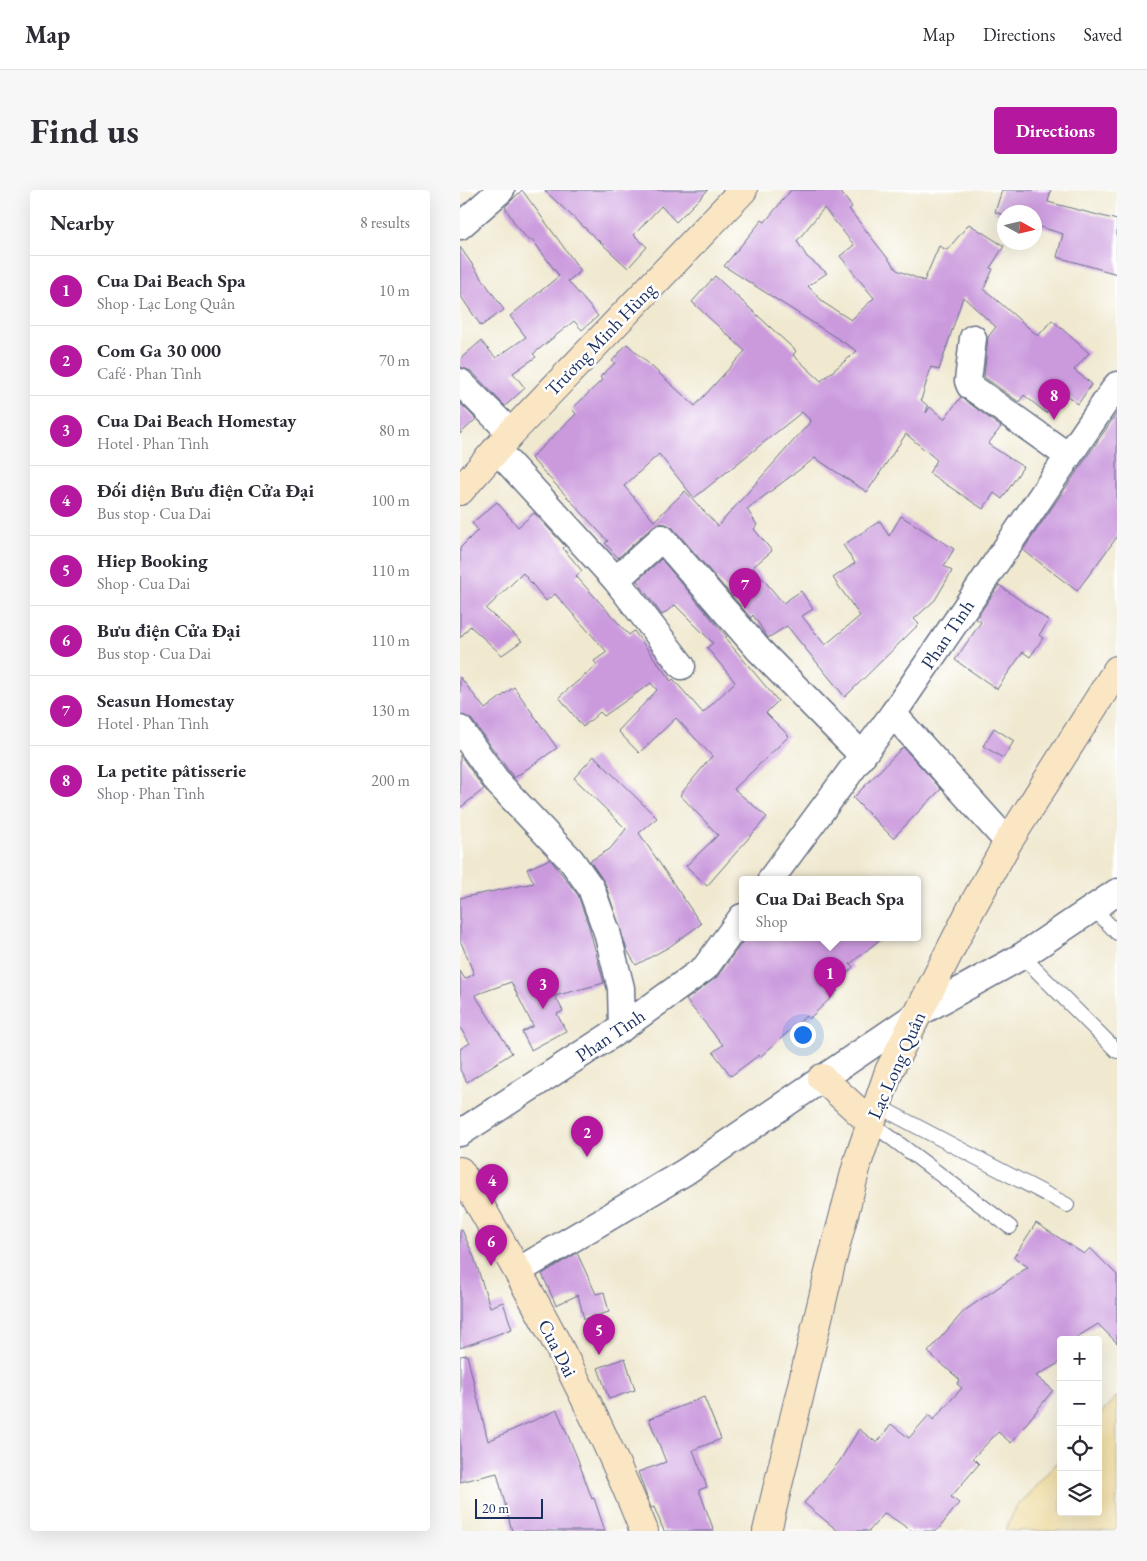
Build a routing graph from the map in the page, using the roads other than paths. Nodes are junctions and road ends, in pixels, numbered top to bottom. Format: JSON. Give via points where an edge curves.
{"nodes":[{"id":1,"x":501,"y":190,"type":"edge"},
{"id":2,"x":743,"y":190,"type":"edge"},
{"id":3,"x":460,"y":226,"type":"edge"},
{"id":4,"x":973,"y":338,"type":"dead end"},
{"id":5,"x":460,"y":382,"type":"edge"},
{"id":6,"x":1117,"y":385,"type":"edge"},
{"id":7,"x":504,"y":441,"type":"junction"},
{"id":8,"x":1068,"y":456,"type":"junction"},
{"id":9,"x":460,"y":491,"type":"edge"},
{"id":10,"x":616,"y":580,"type":"junction"},
{"id":11,"x":682,"y":666,"type":"dead end"},
{"id":12,"x":1117,"y":670,"type":"edge"},
{"id":13,"x":893,"y":714,"type":"junction"},
{"id":14,"x":460,"y":729,"type":"edge"},
{"id":15,"x":862,"y":755,"type":"junction"},
{"id":16,"x":1008,"y":842,"type":"junction"},
{"id":17,"x":773,"y":876,"type":"edge"},
{"id":18,"x":1117,"y":892,"type":"edge"},
{"id":19,"x":1094,"y":909,"type":"junction"},
{"id":20,"x":739,"y":921,"type":"edge"},
{"id":21,"x":1117,"y":934,"type":"edge"},
{"id":22,"x":1022,"y":956,"type":"junction"},
{"id":23,"x":919,"y":1012,"type":"junction"},
{"id":24,"x":622,"y":1028,"type":"junction"},
{"id":25,"x":1117,"y":1051,"type":"edge"},
{"id":26,"x":822,"y":1078,"type":"junction"},
{"id":27,"x":873,"y":1113,"type":"junction"},
{"id":28,"x":460,"y":1134,"type":"edge"},
{"id":29,"x":460,"y":1171,"type":"edge"},
{"id":30,"x":1067,"y":1205,"type":"dead end"},
{"id":31,"x":1010,"y":1227,"type":"dead end"},
{"id":32,"x":518,"y":1271,"type":"junction"},
{"id":33,"x":644,"y":1531,"type":"edge"},
{"id":34,"x":767,"y":1531,"type":"edge"}],
"edges":[{"from":1,"to":3,"type":"street"},
{"from":2,"to":7,"type":"main road","name":"Trương Minh Hùng"},
{"from":4,"to":8,"type":"street","via":[[970,386]]},
{"from":5,"to":7,"type":"street"},
{"from":6,"to":8,"type":"street","name":"Phan Tình"},
{"from":7,"to":9,"type":"main road","name":"Trương Minh Hùng"},
{"from":7,"to":10,"type":"street"},
{"from":8,"to":13,"type":"street","name":"Phan Tình"},
{"from":10,"to":11,"type":"street"},
{"from":10,"to":15,"type":"street","via":[[662,538],[759,650]]},
{"from":12,"to":16,"type":"main road","name":"Lạc Long Quân"},
{"from":13,"to":15,"type":"street","name":"Phan Tình"},
{"from":13,"to":16,"type":"street"},
{"from":14,"to":24,"type":"street","via":[[499,784],[571,860],[590,888],[607,932],[621,988]]},
{"from":15,"to":17,"type":"street","name":"Phan Tình"},
{"from":16,"to":23,"type":"main road","name":"Lạc Long Quân"},
{"from":18,"to":19,"type":"street"},
{"from":19,"to":21,"type":"lane"},
{"from":19,"to":22,"type":"street"},
{"from":20,"to":24,"type":"street","name":"Phan Tình","via":[[705,968]]},
{"from":22,"to":23,"type":"street"},
{"from":22,"to":25,"type":"lane"},
{"from":23,"to":26,"type":"street"},
{"from":23,"to":27,"type":"main road","name":"Lạc Long Quân","via":[[889,1071]]},
{"from":24,"to":28,"type":"street","name":"Phan Tình"},
{"from":26,"to":27,"type":"main road"},
{"from":26,"to":32,"type":"street","via":[[684,1172]]},
{"from":27,"to":30,"type":"lane"},
{"from":27,"to":31,"type":"lane"},
{"from":27,"to":34,"type":"main road","name":"Lạc Long Quân","via":[[831,1264]]},
{"from":29,"to":32,"type":"main road","name":"Cua Dai"},
{"from":32,"to":33,"type":"main road","name":"Cua Dai","via":[[594,1420]]}]}
